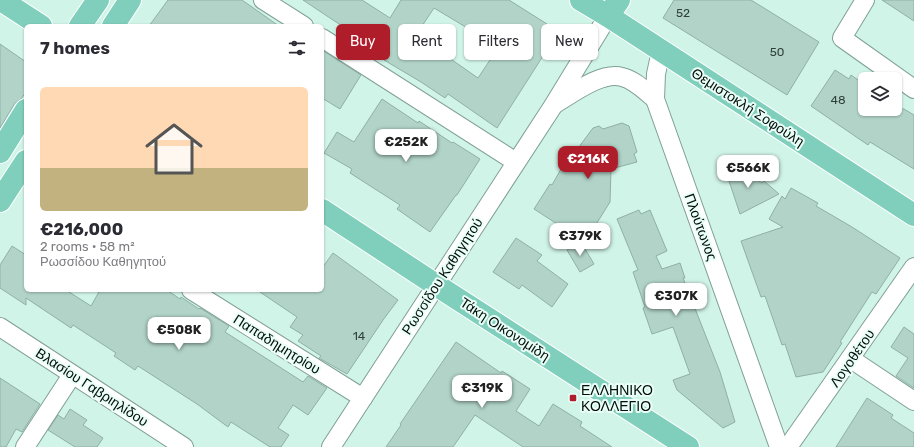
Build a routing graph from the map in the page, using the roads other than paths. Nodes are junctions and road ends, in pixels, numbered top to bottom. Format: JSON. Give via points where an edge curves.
{"nodes":[{"id":1,"x":1,"y":0,"type":"edge"},
{"id":2,"x":98,"y":0,"type":"edge"},
{"id":3,"x":130,"y":0,"type":"edge"},
{"id":4,"x":263,"y":0,"type":"edge"},
{"id":5,"x":581,"y":0,"type":"edge"},
{"id":6,"x":865,"y":0,"type":"edge"},
{"id":7,"x":614,"y":8,"type":"edge"},
{"id":8,"x":38,"y":24,"type":"edge"},
{"id":9,"x":81,"y":24,"type":"edge"},
{"id":10,"x":114,"y":24,"type":"edge"},
{"id":11,"x":301,"y":24,"type":"edge"},
{"id":12,"x":324,"y":39,"type":"edge"},
{"id":13,"x":662,"y":51,"type":"junction"},
{"id":14,"x":914,"y":89,"type":"edge"},
{"id":15,"x":655,"y":99,"type":"junction"},
{"id":16,"x":553,"y":106,"type":"junction"},
{"id":17,"x":24,"y":113,"type":"edge"},
{"id":18,"x":0,"y":152,"type":"edge"},
{"id":19,"x":516,"y":162,"type":"junction"},
{"id":20,"x":24,"y":168,"type":"edge"},
{"id":21,"x":20,"y":183,"type":"edge"},
{"id":22,"x":0,"y":201,"type":"edge"},
{"id":23,"x":324,"y":211,"type":"edge"},
{"id":24,"x":914,"y":215,"type":"edge"},
{"id":25,"x":914,"y":267,"type":"edge"},
{"id":26,"x":436,"y":285,"type":"junction"},
{"id":27,"x":194,"y":292,"type":"edge"},
{"id":28,"x":0,"y":327,"type":"edge"},
{"id":29,"x":851,"y":359,"type":"junction"},
{"id":30,"x":72,"y":375,"type":"junction"},
{"id":31,"x":363,"y":398,"type":"junction"},
{"id":32,"x":914,"y":401,"type":"edge"},
{"id":33,"x":174,"y":444,"type":"edge"},
{"id":34,"x":683,"y":446,"type":"edge"},
{"id":35,"x":26,"y":447,"type":"edge"},
{"id":36,"x":331,"y":447,"type":"edge"},
{"id":37,"x":779,"y":447,"type":"edge"},
{"id":38,"x":788,"y":447,"type":"edge"}],
"edges":[{"from":1,"to":8,"type":"main road"},
{"from":2,"to":9,"type":"main road"},
{"from":3,"to":10,"type":"main road"},
{"from":4,"to":11,"type":"street"},
{"from":5,"to":7,"type":"main road","name":"Θεμιστοκλή Σοφούλη"},
{"from":6,"to":14,"type":"street","via":[[842,38]]},
{"from":7,"to":13,"type":"main road","name":"Θεμιστοκλή Σοφούλη"},
{"from":7,"to":16,"type":"street","name":"Ρωσσίδου Καθηγητού"},
{"from":12,"to":19,"type":"street"},
{"from":13,"to":15,"type":"street","name":"Πλούτωνος","via":[[656,74]]},
{"from":13,"to":24,"type":"main road","name":"Θεμιστοκλή Σοφούλη"},
{"from":15,"to":16,"type":"street","via":[[637,83],[622,76],[593,82]]},
{"from":15,"to":37,"type":"street","name":"Πλούτωνος"},
{"from":16,"to":19,"type":"street","name":"Ρωσσίδου Καθηγητού"},
{"from":17,"to":18,"type":"main road"},
{"from":19,"to":26,"type":"street","name":"Ρωσσίδου Καθηγητού"},
{"from":20,"to":21,"type":"main road"},
{"from":21,"to":22,"type":"main road"},
{"from":23,"to":26,"type":"main road","name":"Τάκη Οικονομίδη"},
{"from":25,"to":29,"type":"street","name":"Λογοθέτου"},
{"from":26,"to":31,"type":"street","name":"Ρωσσίδου Καθηγητού"},
{"from":26,"to":34,"type":"main road","name":"Τάκη Οικονομίδη"},
{"from":27,"to":31,"type":"street","name":"Παπαδημητρίου"},
{"from":28,"to":30,"type":"street","name":"Βλασίου Γαβριηλίδου"},
{"from":29,"to":32,"type":"street"},
{"from":29,"to":38,"type":"street","name":"Λογοθέτου"},
{"from":30,"to":33,"type":"street","name":"Βλασίου Γαβριηλίδου"},
{"from":30,"to":35,"type":"street"},
{"from":31,"to":36,"type":"street","name":"Ρωσσίδου Καθηγητού"}]}
